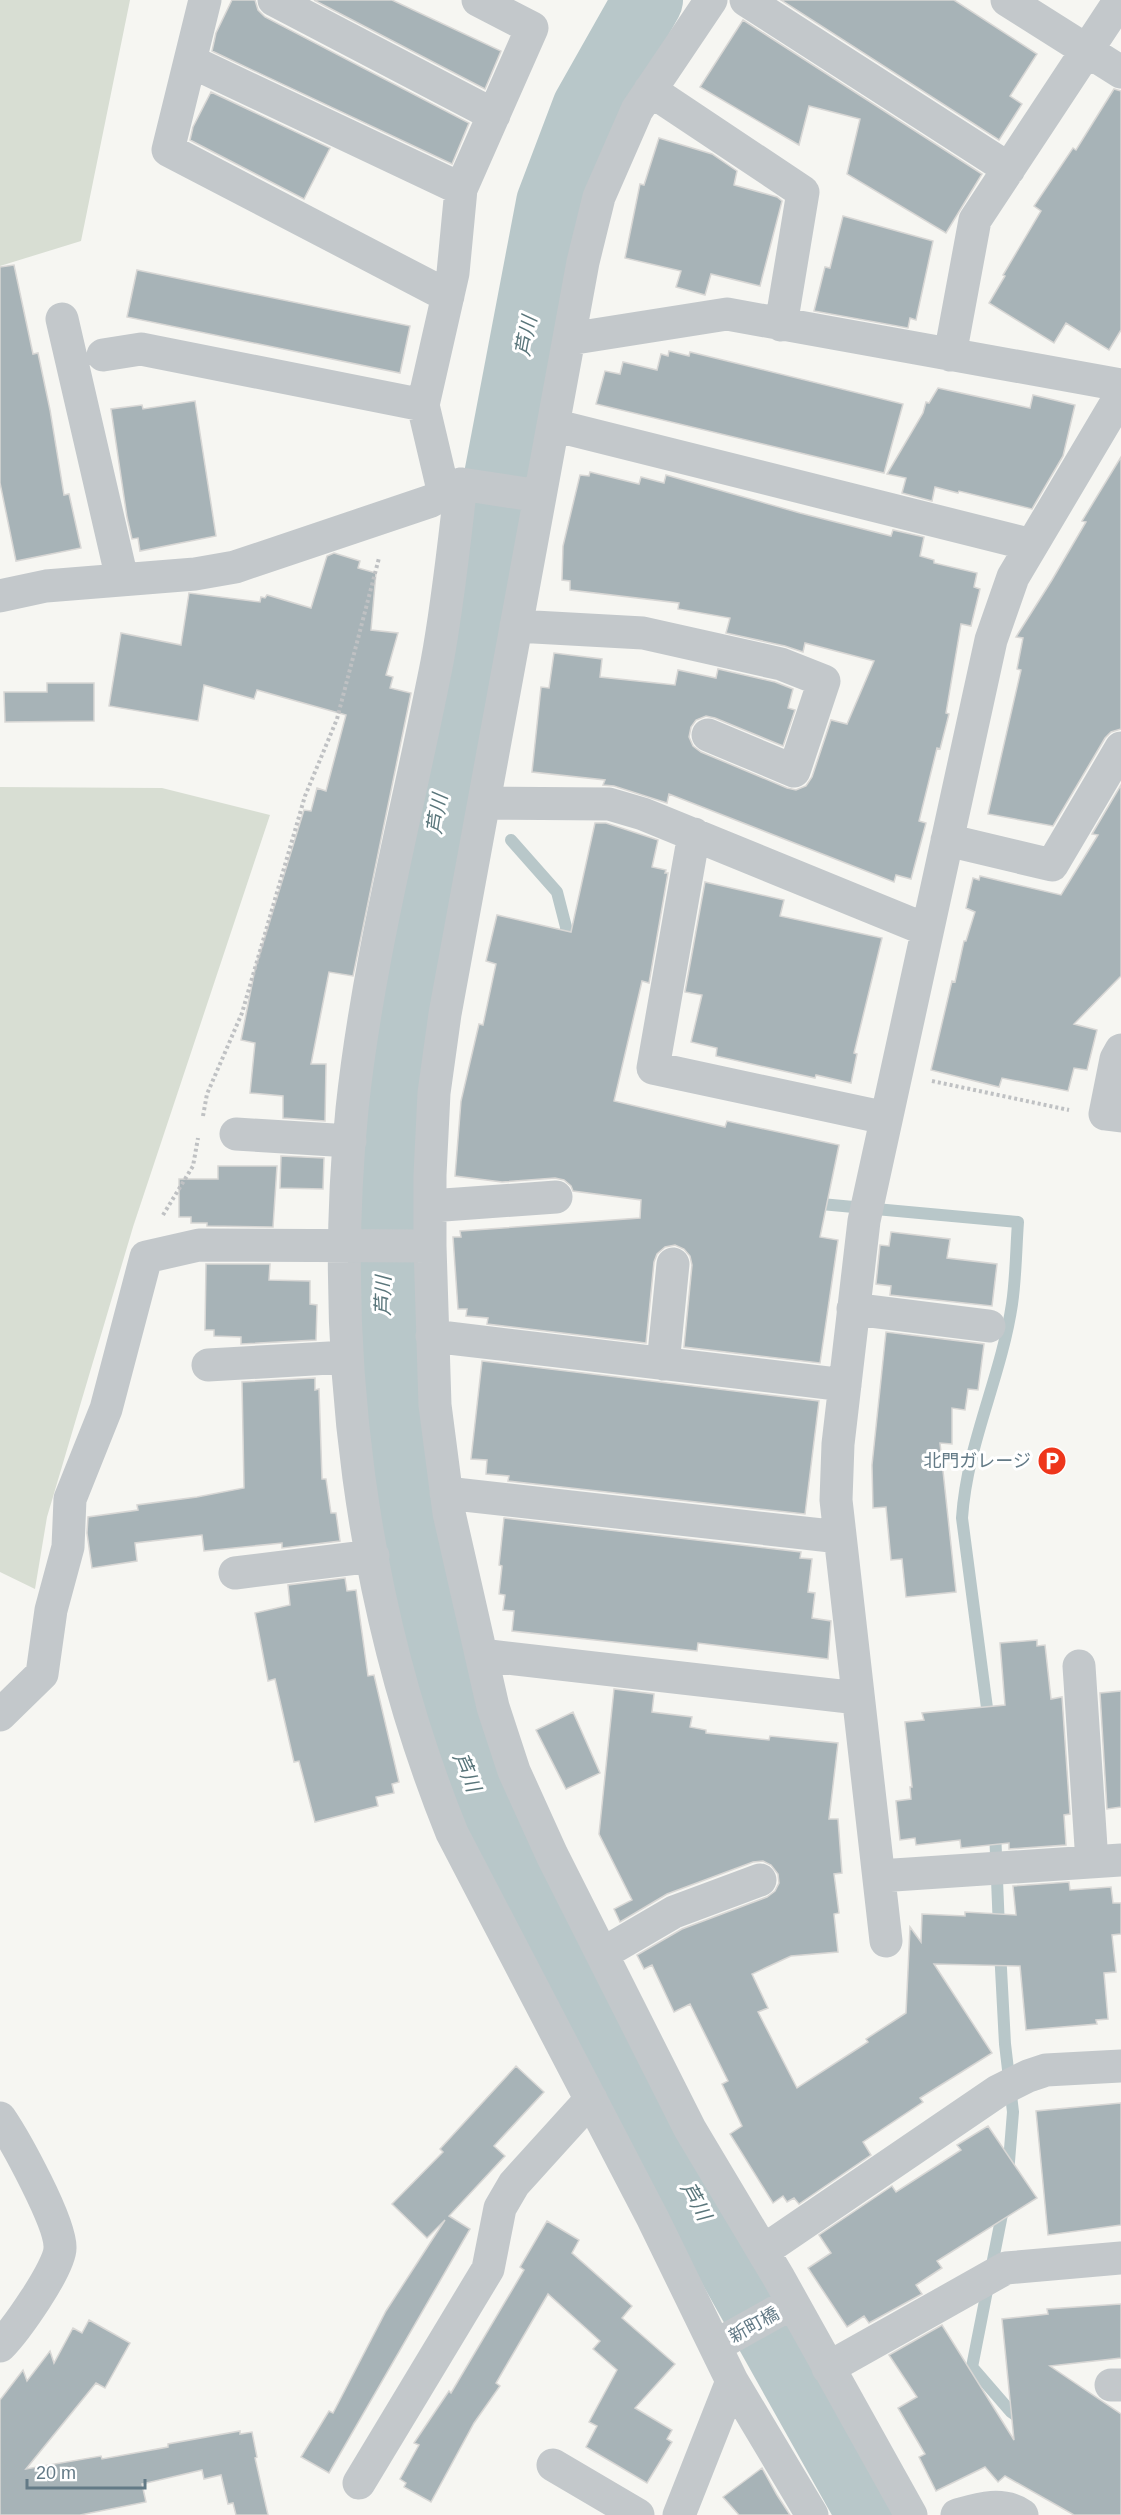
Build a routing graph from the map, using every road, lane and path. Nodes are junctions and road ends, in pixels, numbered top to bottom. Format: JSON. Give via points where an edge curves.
{"nodes":[{"id":1,"x":205,"y":0,"type":"edge"},
{"id":2,"x":274,"y":0,"type":"edge"},
{"id":3,"x":478,"y":0,"type":"edge"},
{"id":4,"x":711,"y":0,"type":"edge"},
{"id":5,"x":746,"y":0,"type":"edge"},
{"id":6,"x":1007,"y":0,"type":"edge"},
{"id":7,"x":1120,"y":0,"type":"edge"},
{"id":8,"x":1086,"y":50,"type":"junction"},
{"id":9,"x":190,"y":61,"type":"junction"},
{"id":10,"x":1121,"y":72,"type":"edge"},
{"id":11,"x":650,"y":90,"type":"junction"},
{"id":12,"x":494,"y":115,"type":"junction"},
{"id":13,"x":1009,"y":169,"type":"junction"},
{"id":14,"x":461,"y":189,"type":"junction"},
{"id":15,"x":448,"y":296,"type":"junction"},
{"id":16,"x":62,"y":319,"type":"dead end"},
{"id":17,"x":781,"y":325,"type":"junction"},
{"id":18,"x":569,"y":339,"type":"junction"},
{"id":19,"x":103,"y":355,"type":"dead end"},
{"id":20,"x":950,"y":355,"type":"junction"},
{"id":21,"x":1121,"y":385,"type":"edge"},
{"id":22,"x":1121,"y":395,"type":"edge"},
{"id":23,"x":423,"y":405,"type":"junction"},
{"id":24,"x":553,"y":425,"type":"junction"},
{"id":25,"x":452,"y":489,"type":"junction"},
{"id":26,"x":540,"y":496,"type":"junction"},
{"id":27,"x":390,"y":515,"type":"junction"},
{"id":28,"x":1032,"y":545,"type":"junction"},
{"id":29,"x":122,"y":579,"type":"junction"},
{"id":30,"x":0,"y":596,"type":"edge"},
{"id":31,"x":516,"y":626,"type":"junction"},
{"id":32,"x":708,"y":735,"type":"dead end"},
{"id":33,"x":1121,"y":748,"type":"edge"},
{"id":34,"x":484,"y":802,"type":"junction"},
{"id":35,"x":694,"y":834,"type":"junction"},
{"id":36,"x":947,"y":840,"type":"junction"},
{"id":37,"x":927,"y":930,"type":"junction"},
{"id":38,"x":1121,"y":1050,"type":"edge"},
{"id":39,"x":896,"y":1073,"type":"junction"},
{"id":40,"x":1061,"y":1109,"type":"dead end"},
{"id":41,"x":1121,"y":1116,"type":"edge"},
{"id":42,"x":886,"y":1118,"type":"junction"},
{"id":43,"x":201,"y":1125,"type":"dead end"},
{"id":44,"x":236,"y":1134,"type":"dead end"},
{"id":45,"x":199,"y":1135,"type":"dead end"},
{"id":46,"x":350,"y":1141,"type":"junction"},
{"id":47,"x":556,"y":1197,"type":"dead end"},
{"id":48,"x":430,"y":1206,"type":"junction"},
{"id":49,"x":344,"y":1246,"type":"junction"},
{"id":50,"x":429,"y":1246,"type":"junction"},
{"id":51,"x":146,"y":1257,"type":"junction"},
{"id":52,"x":673,"y":1264,"type":"dead end"},
{"id":53,"x":853,"y":1309,"type":"junction"},
{"id":54,"x":989,"y":1326,"type":"dead end"},
{"id":55,"x":432,"y":1336,"type":"junction"},
{"id":56,"x":347,"y":1357,"type":"junction"},
{"id":57,"x":663,"y":1364,"type":"junction"},
{"id":58,"x":208,"y":1365,"type":"dead end"},
{"id":59,"x":844,"y":1385,"type":"junction"},
{"id":60,"x":446,"y":1493,"type":"junction"},
{"id":61,"x":840,"y":1537,"type":"junction"},
{"id":62,"x":373,"y":1556,"type":"junction"},
{"id":63,"x":235,"y":1573,"type":"dead end"},
{"id":64,"x":481,"y":1655,"type":"junction"},
{"id":65,"x":1079,"y":1666,"type":"dead end"},
{"id":66,"x":858,"y":1698,"type":"junction"},
{"id":67,"x":0,"y":1714,"type":"edge"},
{"id":68,"x":1107,"y":1861,"type":"edge"},
{"id":69,"x":879,"y":1876,"type":"junction"},
{"id":70,"x":760,"y":1880,"type":"dead end"},
{"id":71,"x":886,"y":1941,"type":"dead end"},
{"id":72,"x":602,"y":1954,"type":"junction"},
{"id":73,"x":1121,"y":2066,"type":"edge"},
{"id":74,"x":591,"y":2099,"type":"junction"},
{"id":75,"x":0,"y":2118,"type":"edge"},
{"id":76,"x":763,"y":2251,"type":"junction"},
{"id":77,"x":1121,"y":2258,"type":"edge"},
{"id":78,"x":792,"y":2303,"type":"junction"},
{"id":79,"x":0,"y":2346,"type":"edge"},
{"id":80,"x":715,"y":2346,"type":"junction"},
{"id":81,"x":828,"y":2368,"type":"junction"},
{"id":82,"x":732,"y":2381,"type":"junction"},
{"id":83,"x":553,"y":2465,"type":"dead end"},
{"id":84,"x":359,"y":2483,"type":"dead end"},
{"id":85,"x":638,"y":2515,"type":"edge"},
{"id":86,"x":679,"y":2515,"type":"edge"},
{"id":87,"x":812,"y":2515,"type":"edge"},
{"id":88,"x":911,"y":2515,"type":"edge"},
{"id":89,"x":957,"y":2515,"type":"edge"},
{"id":90,"x":1022,"y":2515,"type":"edge"}],
"edges":[{"from":1,"to":9,"type":"street"},
{"from":2,"to":12,"type":"street"},
{"from":3,"to":12,"type":"street","via":[[532,28]]},
{"from":4,"to":11,"type":"street"},
{"from":5,"to":13,"type":"street"},
{"from":6,"to":8,"type":"street"},
{"from":7,"to":8,"type":"street"},
{"from":8,"to":10,"type":"street"},
{"from":8,"to":13,"type":"street"},
{"from":9,"to":14,"type":"street"},
{"from":9,"to":15,"type":"street","via":[[168,150]]},
{"from":11,"to":17,"type":"street","via":[[803,192]]},
{"from":11,"to":18,"type":"street","via":[[637,110],[599,197]]},
{"from":12,"to":14,"type":"street"},
{"from":13,"to":20,"type":"street","via":[[975,220]]},
{"from":14,"to":15,"type":"street"},
{"from":15,"to":23,"type":"street"},
{"from":16,"to":29,"type":"street"},
{"from":17,"to":18,"type":"street","via":[[727,314]]},
{"from":17,"to":20,"type":"street"},
{"from":18,"to":24,"type":"street"},
{"from":19,"to":23,"type":"street","via":[[141,349]]},
{"from":20,"to":21,"type":"street"},
{"from":22,"to":28,"type":"street"},
{"from":23,"to":25,"type":"street"},
{"from":24,"to":26,"type":"street"},
{"from":24,"to":28,"type":"street"},
{"from":25,"to":26,"type":"street"},
{"from":25,"to":27,"type":"street"},
{"from":25,"to":46,"type":"street","via":[[449,588],[366,1011]]},
{"from":26,"to":31,"type":"street"},
{"from":27,"to":29,"type":"street","via":[[235,567]]},
{"from":27,"to":43,"type":"path","via":[[337,719],[305,796],[242,1013],[207,1094]]},
{"from":28,"to":36,"type":"street","via":[[1013,577],[991,640]]},
{"from":29,"to":30,"type":"street","via":[[46,586]]},
{"from":31,"to":32,"type":"street","via":[[643,633],[780,664],[824,681],[794,771]]},
{"from":31,"to":34,"type":"street"},
{"from":33,"to":36,"type":"street","via":[[1052,865]]},
{"from":34,"to":35,"type":"street","via":[[609,804]]},
{"from":34,"to":48,"type":"street","via":[[434,1093]]},
{"from":35,"to":37,"type":"street"},
{"from":35,"to":42,"type":"street","via":[[653,1068]]},
{"from":36,"to":37,"type":"street"},
{"from":37,"to":39,"type":"street"},
{"from":38,"to":41,"type":"street","via":[[1105,1114]]},
{"from":39,"to":40,"type":"path"},
{"from":39,"to":42,"type":"street"},
{"from":42,"to":53,"type":"street","via":[[864,1221]]},
{"from":44,"to":46,"type":"street"},
{"from":45,"to":51,"type":"path","via":[[193,1166],[166,1208]]},
{"from":46,"to":49,"type":"street"},
{"from":47,"to":48,"type":"street"},
{"from":48,"to":50,"type":"street"},
{"from":49,"to":50,"type":"street"},
{"from":49,"to":51,"type":"street","via":[[199,1245]]},
{"from":49,"to":56,"type":"street"},
{"from":50,"to":55,"type":"street"},
{"from":51,"to":67,"type":"street","via":[[106,1409],[70,1499],[68,1547],[51,1610],[42,1674]]},
{"from":52,"to":57,"type":"street"},
{"from":53,"to":54,"type":"street"},
{"from":53,"to":59,"type":"street"},
{"from":55,"to":57,"type":"street"},
{"from":55,"to":60,"type":"street","via":[[435,1406]]},
{"from":56,"to":58,"type":"street"},
{"from":56,"to":62,"type":"street"},
{"from":57,"to":59,"type":"street"},
{"from":59,"to":61,"type":"street","via":[[836,1500]]},
{"from":60,"to":61,"type":"street"},
{"from":60,"to":64,"type":"street"},
{"from":61,"to":66,"type":"street"},
{"from":62,"to":63,"type":"street"},
{"from":62,"to":74,"type":"street","via":[[384,1615],[427,1772],[462,1854]]},
{"from":64,"to":66,"type":"street"},
{"from":64,"to":72,"type":"street","via":[[514,1771]]},
{"from":65,"to":68,"type":"street"},
{"from":66,"to":69,"type":"street"},
{"from":68,"to":69,"type":"street"},
{"from":69,"to":71,"type":"street"},
{"from":70,"to":72,"type":"street","via":[[674,1912]]},
{"from":72,"to":76,"type":"street","via":[[690,2129]]},
{"from":73,"to":76,"type":"street","via":[[1046,2070],[998,2091]]},
{"from":74,"to":80,"type":"street"},
{"from":74,"to":84,"type":"street","via":[[514,2184],[500,2208],[488,2270]]},
{"from":75,"to":79,"type":"street","via":[[55,2223],[61,2249],[14,2331]]},
{"from":76,"to":78,"type":"street"},
{"from":77,"to":81,"type":"street","via":[[1006,2268]]},
{"from":78,"to":80,"type":"street","name":"新町橋"},
{"from":78,"to":81,"type":"street"},
{"from":80,"to":82,"type":"street"},
{"from":81,"to":88,"type":"street"},
{"from":82,"to":86,"type":"street"},
{"from":82,"to":87,"type":"street"},
{"from":83,"to":85,"type":"street"},
{"from":89,"to":90,"type":"street","via":[[1001,2507]]}]}
